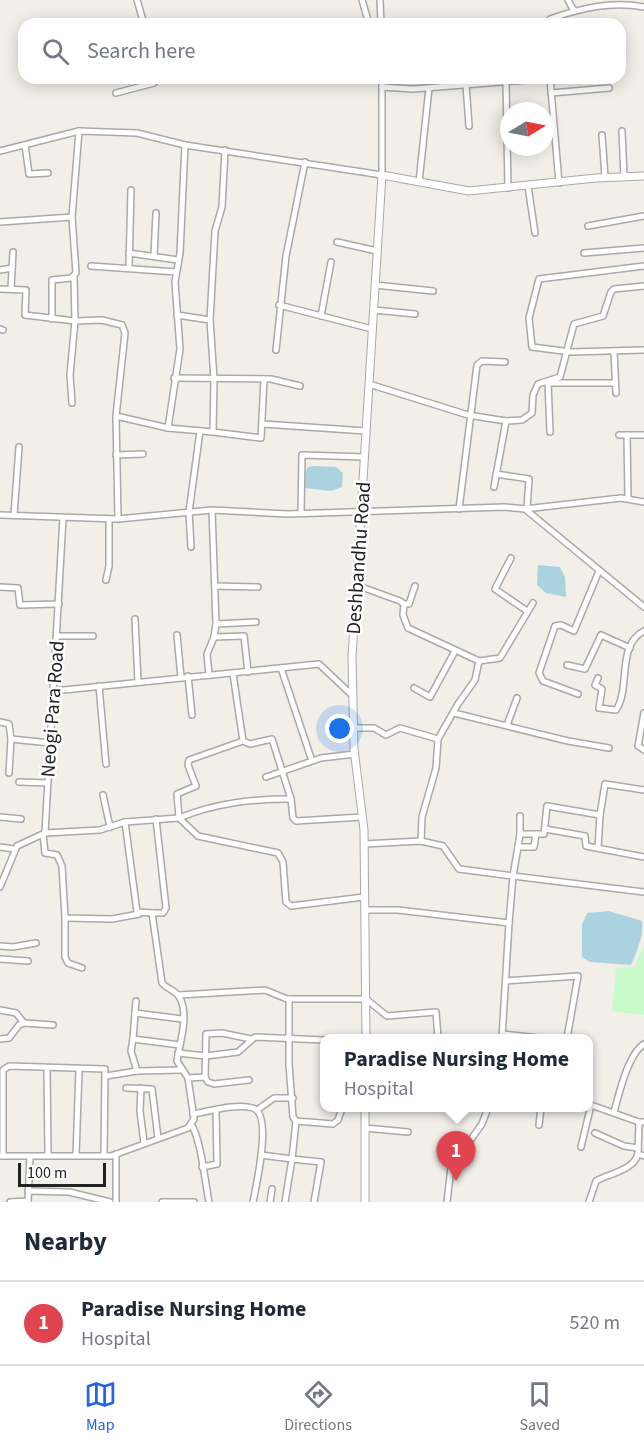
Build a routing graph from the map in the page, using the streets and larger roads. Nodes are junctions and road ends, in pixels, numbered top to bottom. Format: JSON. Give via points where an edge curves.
{"nodes":[{"id":1,"x":137,"y":0,"type":"edge"},
{"id":2,"x":362,"y":0,"type":"edge"},
{"id":3,"x":380,"y":0,"type":"edge"},
{"id":4,"x":568,"y":0,"type":"edge"},
{"id":5,"x":592,"y":3,"type":"edge"},
{"id":6,"x":644,"y":7,"type":"edge"},
{"id":7,"x":574,"y":10,"type":"junction"},
{"id":8,"x":142,"y":18,"type":"edge"},
{"id":9,"x":367,"y":18,"type":"edge"},
{"id":10,"x":381,"y":18,"type":"edge"},
{"id":11,"x":553,"y":18,"type":"edge"},
{"id":12,"x":150,"y":84,"type":"edge"},
{"id":13,"x":479,"y":84,"type":"edge"},
{"id":14,"x":506,"y":84,"type":"edge"},
{"id":15,"x":550,"y":84,"type":"edge"},
{"id":16,"x":466,"y":85,"type":"junction"},
{"id":17,"x":382,"y":87,"type":"joint"},
{"id":18,"x":429,"y":88,"type":"junction"},
{"id":19,"x":609,"y":88,"type":"dead end"},
{"id":20,"x":116,"y":93,"type":"dead end"},
{"id":21,"x":551,"y":93,"type":"junction"},
{"id":22,"x":469,"y":126,"type":"dead end"},
{"id":23,"x":80,"y":131,"type":"junction"},
{"id":24,"x":622,"y":131,"type":"dead end"},
{"id":25,"x":602,"y":135,"type":"dead end"},
{"id":26,"x":25,"y":145,"type":"junction"},
{"id":27,"x":185,"y":145,"type":"junction"},
{"id":28,"x":225,"y":150,"type":"junction"},
{"id":29,"x":0,"y":151,"type":"edge"},
{"id":30,"x":305,"y":162,"type":"junction"},
{"id":31,"x":48,"y":173,"type":"dead end"},
{"id":32,"x":382,"y":175,"type":"junction"},
{"id":33,"x":643,"y":176,"type":"edge"},
{"id":34,"x":605,"y":177,"type":"junction"},
{"id":35,"x":624,"y":177,"type":"junction"},
{"id":36,"x":419,"y":182,"type":"junction"},
{"id":37,"x":559,"y":183,"type":"junction"},
{"id":38,"x":644,"y":185,"type":"edge"},
{"id":39,"x":528,"y":186,"type":"junction"},
{"id":40,"x":507,"y":188,"type":"junction"},
{"id":41,"x":131,"y":190,"type":"dead end"},
{"id":42,"x":156,"y":213,"type":"dead end"},
{"id":43,"x":644,"y":216,"type":"edge"},
{"id":44,"x":72,"y":217,"type":"junction"},
{"id":45,"x":0,"y":222,"type":"edge"},
{"id":46,"x":588,"y":226,"type":"dead end"},
{"id":47,"x":535,"y":233,"type":"dead end"},
{"id":48,"x":337,"y":242,"type":"dead end"},
{"id":49,"x":644,"y":248,"type":"edge"},
{"id":50,"x":377,"y":251,"type":"junction"},
{"id":51,"x":13,"y":252,"type":"dead end"},
{"id":52,"x":129,"y":253,"type":"junction"},
{"id":53,"x":584,"y":253,"type":"dead end"},
{"id":54,"x":154,"y":256,"type":"junction"},
{"id":55,"x":178,"y":260,"type":"junction"},
{"id":56,"x":331,"y":262,"type":"dead end"},
{"id":57,"x":91,"y":266,"type":"dead end"},
{"id":58,"x":644,"y":266,"type":"edge"},
{"id":59,"x":129,"y":267,"type":"junction"},
{"id":60,"x":12,"y":268,"type":"junction"},
{"id":61,"x":0,"y":270,"type":"edge"},
{"id":62,"x":176,"y":272,"type":"junction"},
{"id":63,"x":74,"y":276,"type":"junction"},
{"id":64,"x":375,"y":285,"type":"junction"},
{"id":65,"x":644,"y":286,"type":"edge"},
{"id":66,"x":11,"y":288,"type":"junction"},
{"id":67,"x":0,"y":289,"type":"edge"},
{"id":68,"x":433,"y":291,"type":"dead end"},
{"id":69,"x":279,"y":305,"type":"junction"},
{"id":70,"x":374,"y":310,"type":"junction"},
{"id":71,"x":415,"y":314,"type":"dead end"},
{"id":72,"x":177,"y":315,"type":"junction"},
{"id":73,"x":321,"y":316,"type":"junction"},
{"id":74,"x":52,"y":319,"type":"junction"},
{"id":75,"x":210,"y":320,"type":"junction"},
{"id":76,"x":75,"y":321,"type":"junction"},
{"id":77,"x":372,"y":329,"type":"junction"},
{"id":78,"x":276,"y":350,"type":"dead end"},
{"id":79,"x":644,"y":350,"type":"edge"},
{"id":80,"x":565,"y":351,"type":"junction"},
{"id":81,"x":614,"y":351,"type":"junction"},
{"id":82,"x":505,"y":362,"type":"dead end"},
{"id":83,"x":174,"y":378,"type":"junction"},
{"id":84,"x":214,"y":379,"type":"junction"},
{"id":85,"x":264,"y":379,"type":"junction"},
{"id":86,"x":548,"y":382,"type":"junction"},
{"id":87,"x":615,"y":383,"type":"junction"},
{"id":88,"x":369,"y":384,"type":"junction"},
{"id":89,"x":300,"y":386,"type":"dead end"},
{"id":90,"x":616,"y":393,"type":"dead end"},
{"id":91,"x":72,"y":403,"type":"dead end"},
{"id":92,"x":471,"y":415,"type":"junction"},
{"id":93,"x":116,"y":416,"type":"junction"},
{"id":94,"x":506,"y":421,"type":"junction"},
{"id":95,"x":263,"y":424,"type":"junction"},
{"id":96,"x":168,"y":428,"type":"junction"},
{"id":97,"x":366,"y":430,"type":"junction"},
{"id":98,"x":201,"y":431,"type":"junction"},
{"id":99,"x":213,"y":432,"type":"junction"},
{"id":100,"x":550,"y":432,"type":"dead end"},
{"id":101,"x":619,"y":435,"type":"dead end"},
{"id":102,"x":627,"y":435,"type":"junction"},
{"id":103,"x":644,"y":435,"type":"edge"},
{"id":104,"x":19,"y":447,"type":"dead end"},
{"id":105,"x":143,"y":454,"type":"dead end"},
{"id":106,"x":116,"y":455,"type":"junction"},
{"id":107,"x":364,"y":457,"type":"junction"},
{"id":108,"x":496,"y":474,"type":"junction"},
{"id":109,"x":494,"y":487,"type":"dead end"},
{"id":110,"x":628,"y":498,"type":"junction"},
{"id":111,"x":644,"y":501,"type":"edge"},
{"id":112,"x":459,"y":509,"type":"junction"},
{"id":113,"x":526,"y":509,"type":"junction"},
{"id":114,"x":212,"y":510,"type":"junction"},
{"id":115,"x":361,"y":511,"type":"junction"},
{"id":116,"x":189,"y":512,"type":"junction"},
{"id":117,"x":301,"y":513,"type":"junction"},
{"id":118,"x":0,"y":514,"type":"edge"},
{"id":119,"x":14,"y":515,"type":"junction"},
{"id":120,"x":63,"y":518,"type":"junction"},
{"id":121,"x":109,"y":519,"type":"junction"},
{"id":122,"x":118,"y":519,"type":"junction"},
{"id":123,"x":191,"y":547,"type":"dead end"},
{"id":124,"x":511,"y":558,"type":"dead end"},
{"id":125,"x":599,"y":571,"type":"junction"},
{"id":126,"x":106,"y":580,"type":"dead end"},
{"id":127,"x":356,"y":585,"type":"junction"},
{"id":128,"x":215,"y":586,"type":"junction"},
{"id":129,"x":415,"y":586,"type":"dead end"},
{"id":130,"x":0,"y":587,"type":"edge"},
{"id":131,"x":258,"y":587,"type":"dead end"},
{"id":132,"x":532,"y":603,"type":"dead end"},
{"id":133,"x":59,"y":604,"type":"junction"},
{"id":134,"x":404,"y":604,"type":"junction"},
{"id":135,"x":644,"y":607,"type":"edge"},
{"id":136,"x":527,"y":611,"type":"junction"},
{"id":137,"x":135,"y":619,"type":"dead end"},
{"id":138,"x":256,"y":622,"type":"dead end"},
{"id":139,"x":216,"y":624,"type":"junction"},
{"id":140,"x":644,"y":630,"type":"edge"},
{"id":141,"x":177,"y":635,"type":"dead end"},
{"id":142,"x":58,"y":636,"type":"junction"},
{"id":143,"x":93,"y":636,"type":"dead end"},
{"id":144,"x":214,"y":637,"type":"junction"},
{"id":145,"x":630,"y":648,"type":"junction"},
{"id":146,"x":455,"y":651,"type":"junction"},
{"id":147,"x":479,"y":661,"type":"junction"},
{"id":148,"x":567,"y":665,"type":"dead end"},
{"id":149,"x":281,"y":668,"type":"junction"},
{"id":150,"x":248,"y":672,"type":"junction"},
{"id":151,"x":233,"y":674,"type":"junction"},
{"id":152,"x":209,"y":675,"type":"junction"},
{"id":153,"x":184,"y":676,"type":"junction"},
{"id":154,"x":598,"y":678,"type":"dead end"},
{"id":155,"x":138,"y":682,"type":"junction"},
{"id":156,"x":99,"y":686,"type":"junction"},
{"id":157,"x":414,"y":688,"type":"dead end"},
{"id":158,"x":54,"y":690,"type":"junction"},
{"id":159,"x":578,"y":694,"type":"dead end"},
{"id":160,"x":353,"y":696,"type":"junction"},
{"id":161,"x":517,"y":698,"type":"dead end"},
{"id":162,"x":454,"y":713,"type":"junction"},
{"id":163,"x":644,"y":713,"type":"edge"},
{"id":164,"x":192,"y":715,"type":"dead end"},
{"id":165,"x":0,"y":722,"type":"edge"},
{"id":166,"x":507,"y":725,"type":"junction"},
{"id":167,"x":354,"y":728,"type":"junction"},
{"id":168,"x":11,"y":739,"type":"junction"},
{"id":169,"x":438,"y":739,"type":"junction"},
{"id":170,"x":243,"y":741,"type":"junction"},
{"id":171,"x":50,"y":743,"type":"junction"},
{"id":172,"x":609,"y":748,"type":"dead end"},
{"id":173,"x":644,"y":750,"type":"edge"},
{"id":174,"x":355,"y":754,"type":"junction"},
{"id":175,"x":312,"y":760,"type":"junction"},
{"id":176,"x":106,"y":764,"type":"dead end"},
{"id":177,"x":283,"y":770,"type":"junction"},
{"id":178,"x":9,"y":773,"type":"dead end"},
{"id":179,"x":266,"y":777,"type":"dead end"},
{"id":180,"x":18,"y":782,"type":"dead end"},
{"id":181,"x":47,"y":783,"type":"junction"},
{"id":182,"x":644,"y":790,"type":"edge"},
{"id":183,"x":104,"y":795,"type":"dead end"},
{"id":184,"x":291,"y":799,"type":"junction"},
{"id":185,"x":600,"y":815,"type":"junction"},
{"id":186,"x":520,"y":816,"type":"dead end"},
{"id":187,"x":0,"y":817,"type":"edge"},
{"id":188,"x":362,"y":817,"type":"junction"},
{"id":189,"x":179,"y":818,"type":"junction"},
{"id":190,"x":21,"y":819,"type":"dead end"},
{"id":191,"x":156,"y":819,"type":"junction"},
{"id":192,"x":125,"y":822,"type":"junction"},
{"id":193,"x":110,"y":827,"type":"junction"},
{"id":194,"x":545,"y":830,"type":"junction"},
{"id":195,"x":44,"y":833,"type":"junction"},
{"id":196,"x":520,"y":834,"type":"junction"},
{"id":197,"x":536,"y":834,"type":"junction"},
{"id":198,"x":421,"y":841,"type":"junction"},
{"id":199,"x":364,"y":844,"type":"junction"},
{"id":200,"x":0,"y":847,"type":"edge"},
{"id":201,"x":518,"y":847,"type":"junction"},
{"id":202,"x":598,"y":848,"type":"junction"},
{"id":203,"x":14,"y":849,"type":"junction"},
{"id":204,"x":644,"y":857,"type":"edge"},
{"id":205,"x":513,"y":876,"type":"junction"},
{"id":206,"x":1,"y":879,"type":"edge"},
{"id":207,"x":0,"y":887,"type":"edge"},
{"id":208,"x":644,"y":892,"type":"edge"},
{"id":209,"x":364,"y":897,"type":"junction"},
{"id":210,"x":365,"y":910,"type":"junction"},
{"id":211,"x":152,"y":913,"type":"junction"},
{"id":212,"x":139,"y":914,"type":"junction"},
{"id":213,"x":65,"y":918,"type":"junction"},
{"id":214,"x":509,"y":923,"type":"junction"},
{"id":215,"x":36,"y":944,"type":"dead end"},
{"id":216,"x":0,"y":946,"type":"edge"},
{"id":217,"x":0,"y":959,"type":"edge"},
{"id":218,"x":28,"y":961,"type":"dead end"},
{"id":219,"x":82,"y":968,"type":"dead end"},
{"id":220,"x":506,"y":981,"type":"junction"},
{"id":221,"x":179,"y":995,"type":"junction"},
{"id":222,"x":289,"y":999,"type":"junction"},
{"id":223,"x":366,"y":999,"type":"junction"},
{"id":224,"x":136,"y":1001,"type":"dead end"},
{"id":225,"x":0,"y":1010,"type":"edge"},
{"id":226,"x":135,"y":1012,"type":"junction"},
{"id":227,"x":182,"y":1019,"type":"junction"},
{"id":228,"x":24,"y":1023,"type":"junction"},
{"id":229,"x":53,"y":1025,"type":"dead end"},
{"id":230,"x":366,"y":1034,"type":"edge"},
{"id":231,"x":438,"y":1034,"type":"edge"},
{"id":232,"x":502,"y":1034,"type":"edge"},
{"id":233,"x":568,"y":1034,"type":"edge"},
{"id":234,"x":289,"y":1038,"type":"junction"},
{"id":235,"x":0,"y":1039,"type":"edge"},
{"id":236,"x":133,"y":1039,"type":"junction"},
{"id":237,"x":251,"y":1039,"type":"junction"},
{"id":238,"x":320,"y":1040,"type":"edge"},
{"id":239,"x":644,"y":1044,"type":"edge"},
{"id":240,"x":180,"y":1045,"type":"junction"},
{"id":241,"x":178,"y":1053,"type":"junction"},
{"id":242,"x":207,"y":1056,"type":"junction"},
{"id":243,"x":47,"y":1069,"type":"junction"},
{"id":244,"x":79,"y":1070,"type":"junction"},
{"id":245,"x":181,"y":1070,"type":"junction"},
{"id":246,"x":137,"y":1071,"type":"junction"},
{"id":247,"x":106,"y":1076,"type":"junction"},
{"id":248,"x":205,"y":1077,"type":"junction"},
{"id":249,"x":188,"y":1078,"type":"junction"},
{"id":250,"x":249,"y":1080,"type":"dead end"},
{"id":251,"x":126,"y":1088,"type":"dead end"},
{"id":252,"x":141,"y":1088,"type":"junction"},
{"id":253,"x":293,"y":1098,"type":"junction"},
{"id":254,"x":593,"y":1105,"type":"edge"},
{"id":255,"x":216,"y":1110,"type":"junction"},
{"id":256,"x":258,"y":1110,"type":"junction"},
{"id":257,"x":340,"y":1112,"type":"edge"},
{"id":258,"x":365,"y":1112,"type":"edge"},
{"id":259,"x":486,"y":1112,"type":"edge"},
{"id":260,"x":540,"y":1112,"type":"edge"},
{"id":261,"x":588,"y":1112,"type":"edge"},
{"id":262,"x":614,"y":1112,"type":"junction"},
{"id":263,"x":193,"y":1114,"type":"junction"},
{"id":264,"x":296,"y":1121,"type":"junction"},
{"id":265,"x":642,"y":1122,"type":"edge"},
{"id":266,"x":191,"y":1124,"type":"junction"},
{"id":267,"x":538,"y":1125,"type":"dead end"},
{"id":268,"x":365,"y":1128,"type":"junction"},
{"id":269,"x":408,"y":1131,"type":"dead end"},
{"id":270,"x":595,"y":1133,"type":"dead end"},
{"id":271,"x":158,"y":1138,"type":"junction"},
{"id":272,"x":144,"y":1143,"type":"junction"},
{"id":273,"x":581,"y":1147,"type":"dead end"},
{"id":274,"x":640,"y":1153,"type":"edge"},
{"id":275,"x":116,"y":1154,"type":"junction"},
{"id":276,"x":76,"y":1155,"type":"junction"},
{"id":277,"x":104,"y":1155,"type":"junction"},
{"id":278,"x":261,"y":1155,"type":"junction"},
{"id":279,"x":1,"y":1156,"type":"edge"},
{"id":280,"x":48,"y":1156,"type":"junction"},
{"id":281,"x":30,"y":1157,"type":"junction"},
{"id":282,"x":292,"y":1159,"type":"junction"},
{"id":283,"x":202,"y":1167,"type":"junction"},
{"id":284,"x":272,"y":1189,"type":"dead end"},
{"id":285,"x":28,"y":1191,"type":"junction"},
{"id":286,"x":28,"y":1201,"type":"edge"},
{"id":287,"x":10,"y":1202,"type":"edge"},
{"id":288,"x":110,"y":1202,"type":"edge"},
{"id":289,"x":116,"y":1202,"type":"edge"},
{"id":290,"x":162,"y":1202,"type":"edge"},
{"id":291,"x":194,"y":1202,"type":"edge"},
{"id":292,"x":208,"y":1202,"type":"edge"},
{"id":293,"x":253,"y":1202,"type":"edge"},
{"id":294,"x":270,"y":1202,"type":"edge"},
{"id":295,"x":285,"y":1202,"type":"edge"},
{"id":296,"x":314,"y":1202,"type":"edge"},
{"id":297,"x":365,"y":1202,"type":"edge"},
{"id":298,"x":447,"y":1202,"type":"edge"},
{"id":299,"x":589,"y":1202,"type":"edge"}],
"edges":[{"from":1,"to":8,"type":"street"},
{"from":2,"to":9,"type":"street"},
{"from":3,"to":10,"type":"street"},
{"from":4,"to":7,"type":"street"},
{"from":5,"to":6,"type":"street"},
{"from":5,"to":7,"type":"street"},
{"from":7,"to":11,"type":"street"},
{"from":12,"to":20,"type":"street"},
{"from":13,"to":16,"type":"street"},
{"from":14,"to":40,"type":"street"},
{"from":15,"to":21,"type":"street"},
{"from":16,"to":18,"type":"street"},
{"from":16,"to":22,"type":"street"},
{"from":17,"to":18,"type":"street"},
{"from":17,"to":32,"type":"street","name":"Deshbandhu Road"},
{"from":18,"to":36,"type":"street"},
{"from":19,"to":21,"type":"street"},
{"from":21,"to":37,"type":"street"},
{"from":23,"to":26,"type":"street"},
{"from":23,"to":27,"type":"street","via":[[137,133]]},
{"from":23,"to":44,"type":"street"},
{"from":24,"to":35,"type":"street"},
{"from":25,"to":34,"type":"street"},
{"from":26,"to":29,"type":"street"},
{"from":26,"to":31,"type":"street","via":[[29,174]]},
{"from":27,"to":28,"type":"street"},
{"from":27,"to":55,"type":"street"},
{"from":28,"to":30,"type":"street"},
{"from":28,"to":75,"type":"street"},
{"from":30,"to":32,"type":"street"},
{"from":30,"to":69,"type":"street"},
{"from":32,"to":36,"type":"street"},
{"from":32,"to":50,"type":"street","name":"Deshbandhu Road"},
{"from":33,"to":35,"type":"street"},
{"from":33,"to":38,"type":"street"},
{"from":34,"to":35,"type":"street"},
{"from":34,"to":37,"type":"street"},
{"from":36,"to":40,"type":"street","via":[[469,191]]},
{"from":37,"to":39,"type":"street"},
{"from":39,"to":40,"type":"street"},
{"from":39,"to":47,"type":"street"},
{"from":41,"to":52,"type":"street"},
{"from":42,"to":54,"type":"street"},
{"from":43,"to":46,"type":"street"},
{"from":44,"to":45,"type":"street"},
{"from":44,"to":63,"type":"street"},
{"from":48,"to":50,"type":"street"},
{"from":49,"to":53,"type":"street"},
{"from":50,"to":64,"type":"street","name":"Deshbandhu Road"},
{"from":51,"to":60,"type":"street"},
{"from":52,"to":54,"type":"street"},
{"from":52,"to":59,"type":"street"},
{"from":54,"to":55,"type":"street"},
{"from":55,"to":62,"type":"street"},
{"from":56,"to":73,"type":"street"},
{"from":57,"to":59,"type":"street"},
{"from":58,"to":80,"type":"street","via":[[538,279],[529,318],[531,346]]},
{"from":59,"to":62,"type":"street"},
{"from":60,"to":61,"type":"street"},
{"from":60,"to":66,"type":"street"},
{"from":62,"to":72,"type":"street"},
{"from":63,"to":74,"type":"street","via":[[52,280]]},
{"from":63,"to":76,"type":"street"},
{"from":64,"to":68,"type":"street"},
{"from":64,"to":70,"type":"street","name":"Deshbandhu Road"},
{"from":65,"to":80,"type":"street","via":[[614,289],[603,316],[574,324]]},
{"from":66,"to":67,"type":"street"},
{"from":66,"to":74,"type":"street","via":[[27,290],[25,315]]},
{"from":69,"to":73,"type":"street"},
{"from":69,"to":78,"type":"street"},
{"from":70,"to":71,"type":"street"},
{"from":70,"to":77,"type":"street","name":"Deshbandhu Road"},
{"from":72,"to":75,"type":"street"},
{"from":72,"to":83,"type":"street","via":[[180,349]]},
{"from":73,"to":77,"type":"street"},
{"from":74,"to":76,"type":"street"},
{"from":75,"to":84,"type":"street"},
{"from":76,"to":91,"type":"street","via":[[70,375]]},
{"from":76,"to":93,"type":"street","via":[[102,320],[124,328]]},
{"from":77,"to":88,"type":"street","name":"Deshbandhu Road"},
{"from":79,"to":81,"type":"street"},
{"from":80,"to":81,"type":"street"},
{"from":80,"to":86,"type":"street","via":[[561,375]]},
{"from":81,"to":87,"type":"street"},
{"from":82,"to":92,"type":"street","via":[[479,363]]},
{"from":83,"to":84,"type":"street"},
{"from":83,"to":96,"type":"street"},
{"from":84,"to":85,"type":"street"},
{"from":84,"to":99,"type":"street"},
{"from":85,"to":89,"type":"street"},
{"from":85,"to":95,"type":"street"},
{"from":86,"to":87,"type":"street"},
{"from":86,"to":94,"type":"street","via":[[535,388],[529,417]]},
{"from":86,"to":100,"type":"street"},
{"from":87,"to":90,"type":"street"},
{"from":88,"to":92,"type":"street"},
{"from":88,"to":97,"type":"street","name":"Deshbandhu Road"},
{"from":92,"to":94,"type":"street"},
{"from":92,"to":112,"type":"street"},
{"from":93,"to":96,"type":"street"},
{"from":93,"to":106,"type":"street"},
{"from":94,"to":108,"type":"street"},
{"from":95,"to":97,"type":"street"},
{"from":95,"to":99,"type":"street","via":[[260,439]]},
{"from":96,"to":98,"type":"street"},
{"from":97,"to":107,"type":"street","name":"Deshbandhu Road"},
{"from":98,"to":99,"type":"street"},
{"from":98,"to":116,"type":"street"},
{"from":101,"to":102,"type":"street"},
{"from":102,"to":103,"type":"street"},
{"from":102,"to":110,"type":"street"},
{"from":104,"to":119,"type":"street"},
{"from":105,"to":106,"type":"street"},
{"from":106,"to":122,"type":"street"},
{"from":107,"to":115,"type":"street","name":"Deshbandhu Road"},
{"from":107,"to":117,"type":"street","via":[[303,454]]},
{"from":108,"to":109,"type":"street"},
{"from":108,"to":113,"type":"street","via":[[530,479]]},
{"from":110,"to":111,"type":"street"},
{"from":110,"to":113,"type":"street"},
{"from":112,"to":113,"type":"street"},
{"from":112,"to":115,"type":"street"},
{"from":113,"to":125,"type":"street"},
{"from":114,"to":116,"type":"street"},
{"from":114,"to":117,"type":"street"},
{"from":114,"to":128,"type":"street"},
{"from":115,"to":117,"type":"street"},
{"from":115,"to":127,"type":"street","name":"Deshbandhu Road"},
{"from":116,"to":122,"type":"street"},
{"from":116,"to":123,"type":"street"},
{"from":118,"to":119,"type":"street"},
{"from":119,"to":120,"type":"street"},
{"from":120,"to":121,"type":"street"},
{"from":120,"to":133,"type":"street","name":"Neogi Para Road"},
{"from":121,"to":122,"type":"street"},
{"from":121,"to":126,"type":"street"},
{"from":124,"to":136,"type":"street","via":[[495,588]]},
{"from":125,"to":135,"type":"street"},
{"from":125,"to":159,"type":"street","via":[[574,631],[555,626],[539,673],[543,681]]},
{"from":127,"to":134,"type":"street"},
{"from":127,"to":160,"type":"street","name":"Deshbandhu Road"},
{"from":128,"to":131,"type":"street"},
{"from":128,"to":139,"type":"street"},
{"from":129,"to":134,"type":"street","via":[[409,604]]},
{"from":130,"to":133,"type":"street","via":[[18,588],[20,605]]},
{"from":132,"to":136,"type":"street"},
{"from":133,"to":142,"type":"street","name":"Neogi Para Road"},
{"from":134,"to":146,"type":"street","via":[[408,628]]},
{"from":136,"to":147,"type":"street","via":[[500,658]]},
{"from":137,"to":155,"type":"street"},
{"from":138,"to":139,"type":"street"},
{"from":139,"to":144,"type":"street"},
{"from":140,"to":145,"type":"street"},
{"from":141,"to":153,"type":"street"},
{"from":142,"to":143,"type":"street"},
{"from":142,"to":158,"type":"street","name":"Neogi Para Road"},
{"from":144,"to":150,"type":"street","via":[[244,637]]},
{"from":144,"to":152,"type":"street","via":[[207,654]]},
{"from":145,"to":148,"type":"street","via":[[601,635],[585,669]]},
{"from":145,"to":154,"type":"street","via":[[618,709],[599,708],[602,689],[595,685]]},
{"from":146,"to":147,"type":"street"},
{"from":146,"to":157,"type":"street","via":[[430,697]]},
{"from":147,"to":162,"type":"street","via":[[476,680]]},
{"from":149,"to":150,"type":"street"},
{"from":149,"to":160,"type":"street","via":[[319,663]]},
{"from":149,"to":175,"type":"street"},
{"from":150,"to":151,"type":"street"},
{"from":151,"to":152,"type":"street"},
{"from":151,"to":170,"type":"street"},
{"from":152,"to":153,"type":"street"},
{"from":153,"to":155,"type":"street"},
{"from":153,"to":164,"type":"street"},
{"from":155,"to":156,"type":"street"},
{"from":156,"to":158,"type":"street"},
{"from":156,"to":176,"type":"street"},
{"from":158,"to":171,"type":"street","name":"Neogi Para Road"},
{"from":160,"to":167,"type":"street","name":"Deshbandhu Road"},
{"from":161,"to":166,"type":"street"},
{"from":162,"to":166,"type":"street"},
{"from":162,"to":169,"type":"street"},
{"from":163,"to":173,"type":"street","via":[[638,746]]},
{"from":165,"to":168,"type":"street","via":[[9,724]]},
{"from":166,"to":172,"type":"street"},
{"from":167,"to":169,"type":"street","via":[[374,728],[386,735],[400,728]]},
{"from":167,"to":174,"type":"street","name":"Deshbandhu Road"},
{"from":168,"to":171,"type":"street"},
{"from":168,"to":178,"type":"street"},
{"from":169,"to":198,"type":"street"},
{"from":170,"to":177,"type":"street","via":[[250,744],[272,739]]},
{"from":170,"to":189,"type":"street","via":[[189,760],[196,786],[176,795]]},
{"from":171,"to":181,"type":"street","name":"Neogi Para Road"},
{"from":174,"to":175,"type":"street"},
{"from":174,"to":188,"type":"street","name":"Deshbandhu Road"},
{"from":175,"to":177,"type":"street"},
{"from":177,"to":179,"type":"street"},
{"from":177,"to":184,"type":"street"},
{"from":180,"to":181,"type":"street"},
{"from":181,"to":195,"type":"street","name":"Neogi Para Road"},
{"from":182,"to":185,"type":"street","via":[[605,784]]},
{"from":183,"to":193,"type":"street"},
{"from":184,"to":188,"type":"street","via":[[296,821]]},
{"from":184,"to":189,"type":"street","via":[[218,804]]},
{"from":185,"to":194,"type":"street","via":[[549,805]]},
{"from":185,"to":202,"type":"street"},
{"from":186,"to":196,"type":"street"},
{"from":187,"to":190,"type":"street"},
{"from":188,"to":199,"type":"street","name":"Deshbandhu Road"},
{"from":189,"to":191,"type":"street"},
{"from":189,"to":209,"type":"street","via":[[198,836],[278,853],[283,862],[286,902],[291,906]]},
{"from":191,"to":192,"type":"street"},
{"from":191,"to":211,"type":"street","via":[[166,908],[163,913]]},
{"from":192,"to":193,"type":"street"},
{"from":192,"to":212,"type":"street"},
{"from":193,"to":195,"type":"street"},
{"from":194,"to":197,"type":"street"},
{"from":194,"to":202,"type":"street","via":[[585,836],[586,846]]},
{"from":195,"to":203,"type":"street"},
{"from":195,"to":213,"type":"street","via":[[45,853],[55,853],[62,866]]},
{"from":196,"to":197,"type":"street"},
{"from":196,"to":201,"type":"street"},
{"from":197,"to":201,"type":"street","via":[[534,847]]},
{"from":198,"to":199,"type":"street"},
{"from":198,"to":205,"type":"street","via":[[447,849],[459,869]]},
{"from":199,"to":209,"type":"street","name":"Deshbandhu Road"},
{"from":200,"to":203,"type":"street"},
{"from":201,"to":205,"type":"street"},
{"from":202,"to":204,"type":"street"},
{"from":203,"to":206,"type":"street"},
{"from":205,"to":208,"type":"street"},
{"from":205,"to":214,"type":"street"},
{"from":206,"to":207,"type":"street"},
{"from":209,"to":210,"type":"street","name":"Deshbandhu Road"},
{"from":210,"to":214,"type":"street"},
{"from":210,"to":223,"type":"street","name":"Deshbandhu Road"},
{"from":211,"to":212,"type":"street"},
{"from":211,"to":221,"type":"street","via":[[162,982]]},
{"from":212,"to":213,"type":"street","via":[[112,920]]},
{"from":213,"to":219,"type":"street","via":[[64,957],[68,963]]},
{"from":214,"to":220,"type":"street"},
{"from":215,"to":216,"type":"street"},
{"from":217,"to":218,"type":"street"},
{"from":220,"to":232,"type":"street"},
{"from":220,"to":233,"type":"street","via":[[578,976]]},
{"from":221,"to":222,"type":"street","via":[[265,990]]},
{"from":221,"to":227,"type":"street"},
{"from":222,"to":223,"type":"street"},
{"from":222,"to":234,"type":"street"},
{"from":223,"to":230,"type":"street","name":"Deshbandhu Road"},
{"from":223,"to":231,"type":"street","via":[[387,1016],[436,1012]]},
{"from":224,"to":226,"type":"street"},
{"from":225,"to":228,"type":"street","via":[[16,1013]]},
{"from":226,"to":227,"type":"street"},
{"from":226,"to":236,"type":"street"},
{"from":227,"to":240,"type":"street"},
{"from":228,"to":229,"type":"street"},
{"from":228,"to":235,"type":"street","via":[[9,1038]]},
{"from":234,"to":237,"type":"street"},
{"from":234,"to":238,"type":"street"},
{"from":234,"to":253,"type":"street"},
{"from":236,"to":240,"type":"street"},
{"from":236,"to":246,"type":"street","via":[[131,1051]]},
{"from":237,"to":242,"type":"street","via":[[241,1051]]},
{"from":237,"to":242,"type":"street","via":[[206,1034]]},
{"from":239,"to":262,"type":"street","via":[[622,1082]]},
{"from":240,"to":241,"type":"street"},
{"from":241,"to":242,"type":"street"},
{"from":241,"to":245,"type":"street"},
{"from":242,"to":248,"type":"street"},
{"from":243,"to":244,"type":"street"},
{"from":243,"to":279,"type":"street","via":[[4,1069]]},
{"from":243,"to":280,"type":"street"},
{"from":244,"to":247,"type":"street","via":[[102,1069]]},
{"from":244,"to":276,"type":"street"},
{"from":245,"to":246,"type":"street"},
{"from":245,"to":249,"type":"street"},
{"from":246,"to":247,"type":"street"},
{"from":247,"to":277,"type":"street"},
{"from":248,"to":249,"type":"street"},
{"from":248,"to":250,"type":"street","via":[[214,1084]]},
{"from":249,"to":263,"type":"street"},
{"from":251,"to":252,"type":"street"},
{"from":252,"to":271,"type":"street","via":[[152,1089]]},
{"from":252,"to":272,"type":"street"},
{"from":253,"to":256,"type":"street","via":[[269,1100]]},
{"from":253,"to":264,"type":"street"},
{"from":254,"to":262,"type":"street"},
{"from":255,"to":256,"type":"street"},
{"from":255,"to":263,"type":"street"},
{"from":255,"to":283,"type":"street","via":[[217,1164]]},
{"from":256,"to":278,"type":"street"},
{"from":257,"to":264,"type":"street","via":[[333,1124]]},
{"from":258,"to":268,"type":"street"},
{"from":259,"to":298,"type":"street","via":[[451,1167]]},
{"from":260,"to":267,"type":"street"},
{"from":261,"to":273,"type":"street"},
{"from":262,"to":265,"type":"street"},
{"from":263,"to":266,"type":"street"},
{"from":264,"to":282,"type":"street"},
{"from":265,"to":274,"type":"street"},
{"from":266,"to":271,"type":"street"},
{"from":266,"to":283,"type":"street","via":[[199,1138]]},
{"from":268,"to":269,"type":"street"},
{"from":268,"to":297,"type":"street"},
{"from":270,"to":274,"type":"street"},
{"from":271,"to":272,"type":"street"},
{"from":272,"to":275,"type":"street"},
{"from":274,"to":299,"type":"street","via":[[629,1168],[596,1181]]},
{"from":275,"to":277,"type":"street"},
{"from":275,"to":289,"type":"street"},
{"from":276,"to":277,"type":"street"},
{"from":276,"to":280,"type":"street"},
{"from":278,"to":282,"type":"street"},
{"from":278,"to":293,"type":"street"},
{"from":279,"to":281,"type":"street"},
{"from":280,"to":281,"type":"street"},
{"from":281,"to":285,"type":"street"},
{"from":282,"to":295,"type":"street"},
{"from":282,"to":296,"type":"street","via":[[321,1162]]},
{"from":283,"to":292,"type":"street"},
{"from":284,"to":294,"type":"street"},
{"from":285,"to":286,"type":"street"},
{"from":285,"to":288,"type":"street","via":[[69,1192]]},
{"from":286,"to":287,"type":"street"},
{"from":290,"to":291,"type":"street"}]}
